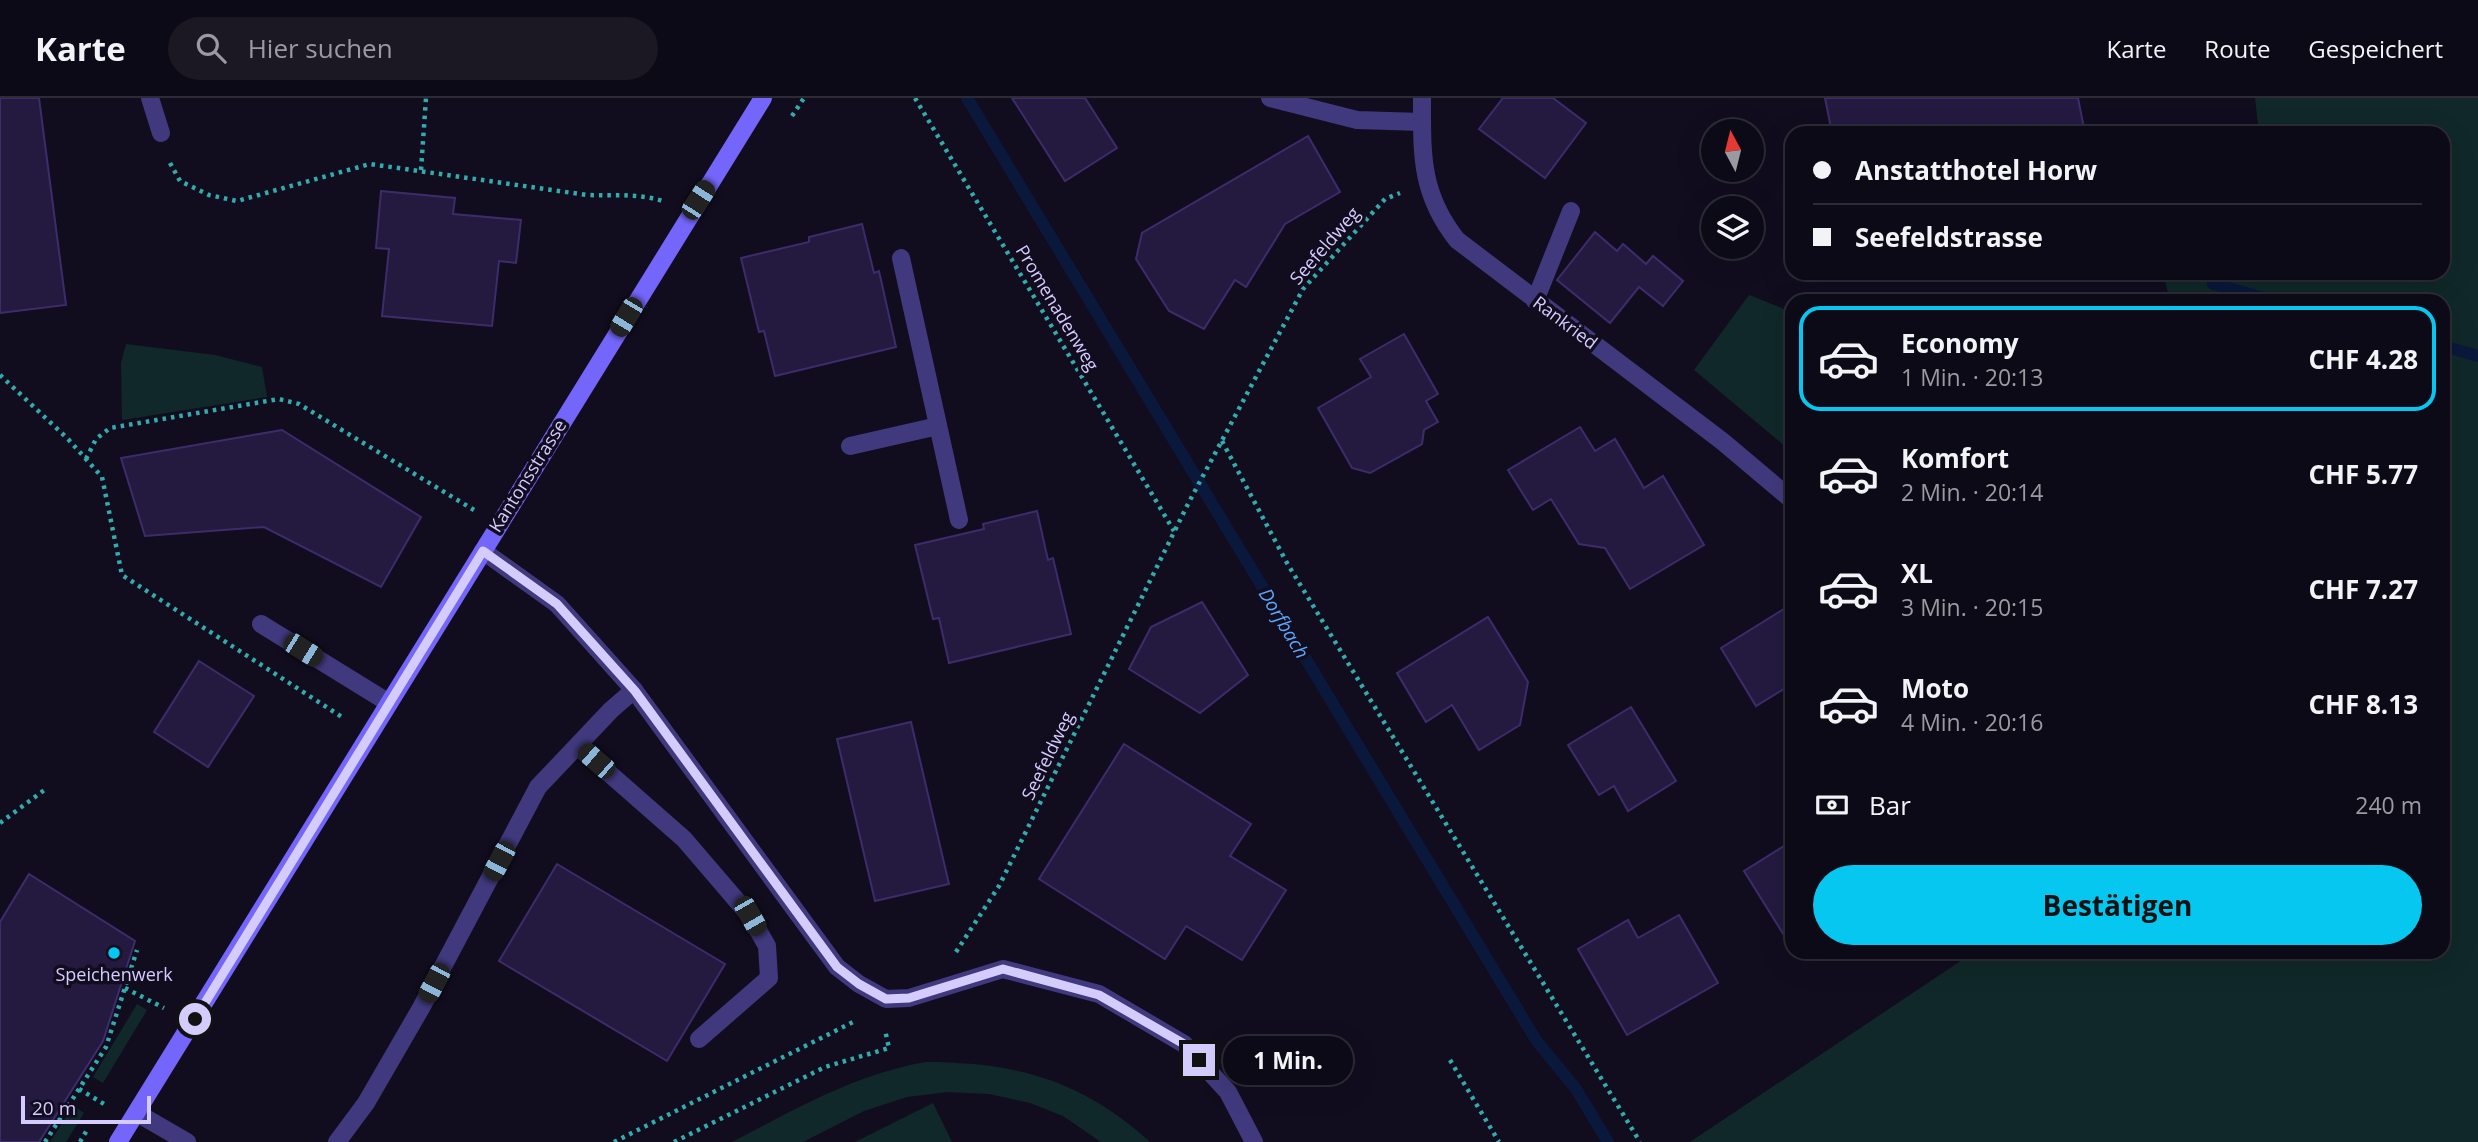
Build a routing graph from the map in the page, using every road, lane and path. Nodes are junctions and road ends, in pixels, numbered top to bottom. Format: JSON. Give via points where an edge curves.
{"nodes":[{"id":1,"x":150,"y":98,"type":"edge"},
{"id":2,"x":426,"y":98,"type":"edge"},
{"id":3,"x":764,"y":98,"type":"edge"},
{"id":4,"x":915,"y":98,"type":"edge"},
{"id":5,"x":1270,"y":98,"type":"edge"},
{"id":6,"x":1422,"y":98,"type":"edge"},
{"id":7,"x":1422,"y":122,"type":"junction"},
{"id":8,"x":161,"y":133,"type":"joint"},
{"id":9,"x":421,"y":170,"type":"junction"},
{"id":10,"x":1426,"y":183,"type":"junction"},
{"id":11,"x":667,"y":202,"type":"dead end"},
{"id":12,"x":1571,"y":211,"type":"dead end"},
{"id":13,"x":901,"y":258,"type":"dead end"},
{"id":14,"x":1535,"y":301,"type":"junction"},
{"id":15,"x":0,"y":375,"type":"edge"},
{"id":16,"x":938,"y":426,"type":"junction"},
{"id":17,"x":1222,"y":441,"type":"junction"},
{"id":18,"x":850,"y":446,"type":"dead end"},
{"id":19,"x":86,"y":459,"type":"junction"},
{"id":20,"x":1785,"y":494,"type":"edge"},
{"id":21,"x":475,"y":511,"type":"dead end"},
{"id":22,"x":958,"y":520,"type":"dead end"},
{"id":23,"x":1175,"y":532,"type":"junction"},
{"id":24,"x":483,"y":551,"type":"junction"},
{"id":25,"x":261,"y":624,"type":"dead end"},
{"id":26,"x":635,"y":691,"type":"junction"},
{"id":27,"x":389,"y":703,"type":"junction"},
{"id":28,"x":345,"y":719,"type":"dead end"},
{"id":29,"x":578,"y":746,"type":"junction"},
{"id":30,"x":47,"y":788,"type":"dead end"},
{"id":31,"x":0,"y":823,"type":"edge"},
{"id":32,"x":137,"y":950,"type":"dead end"},
{"id":33,"x":125,"y":988,"type":"junction"},
{"id":34,"x":939,"y":988,"type":"junction"},
{"id":35,"x":165,"y":1009,"type":"dead end"},
{"id":36,"x":860,"y":1019,"type":"dead end"},
{"id":37,"x":884,"y":1026,"type":"dead end"},
{"id":38,"x":699,"y":1038,"type":"dead end"},
{"id":39,"x":1450,"y":1059,"type":"dead end"},
{"id":40,"x":79,"y":1089,"type":"junction"},
{"id":41,"x":104,"y":1104,"type":"dead end"},
{"id":42,"x":137,"y":1113,"type":"junction"},
{"id":43,"x":45,"y":1142,"type":"edge"},
{"id":44,"x":118,"y":1142,"type":"edge"},
{"id":45,"x":187,"y":1142,"type":"edge"},
{"id":46,"x":337,"y":1142,"type":"edge"},
{"id":47,"x":614,"y":1142,"type":"edge"},
{"id":48,"x":674,"y":1142,"type":"edge"},
{"id":49,"x":1254,"y":1142,"type":"edge"},
{"id":50,"x":1499,"y":1142,"type":"edge"},
{"id":51,"x":1640,"y":1142,"type":"edge"}],
"edges":[{"from":1,"to":8,"type":"street"},
{"from":2,"to":9,"type":"path"},
{"from":3,"to":24,"type":"main road","name":"Kantonsstrasse"},
{"from":4,"to":23,"type":"path","name":"Promenadenweg"},
{"from":5,"to":7,"type":"street","via":[[1357,120]]},
{"from":6,"to":7,"type":"street","name":"Rankried"},
{"from":7,"to":10,"type":"street","name":"Rankried","via":[[1421,161]]},
{"from":8,"to":9,"type":"path","via":[[180,181],[209,195],[237,201],[370,164]]},
{"from":9,"to":11,"type":"path","via":[[587,195],[638,194]]},
{"from":10,"to":14,"type":"street","name":"Rankried","via":[[1440,219],[1457,240]]},
{"from":10,"to":17,"type":"path","name":"Seefeldweg","via":[[1385,199],[1303,289]]},
{"from":12,"to":14,"type":"street"},
{"from":13,"to":16,"type":"street"},
{"from":14,"to":20,"type":"street","name":"Rankried","via":[[1722,441]]},
{"from":15,"to":19,"type":"path"},
{"from":16,"to":18,"type":"street"},
{"from":16,"to":22,"type":"street"},
{"from":17,"to":23,"type":"path","name":"Seefeldweg"},
{"from":17,"to":51,"type":"path","via":[[1287,563]]},
{"from":19,"to":21,"type":"path","via":[[96,439],[110,428],[279,399],[299,404]]},
{"from":19,"to":28,"type":"path","via":[[102,477],[122,575]]},
{"from":23,"to":34,"type":"path","name":"Seefeldweg","via":[[999,886],[957,948]]},
{"from":24,"to":26,"type":"street","via":[[557,604]]},
{"from":24,"to":27,"type":"main road","name":"Kantonsstrasse"},
{"from":25,"to":27,"type":"street"},
{"from":26,"to":29,"type":"street"},
{"from":26,"to":34,"type":"street","via":[[837,967],[886,999],[909,998]]},
{"from":27,"to":42,"type":"main road","name":"Kantonsstrasse"},
{"from":29,"to":38,"type":"street","via":[[684,839],[750,916],[767,946],[769,978]]},
{"from":29,"to":46,"type":"street","via":[[538,787],[421,1008]]},
{"from":30,"to":31,"type":"path"},
{"from":32,"to":33,"type":"path"},
{"from":33,"to":35,"type":"path"},
{"from":33,"to":40,"type":"path","via":[[106,1047]]},
{"from":34,"to":49,"type":"street","via":[[1003,969],[1099,995],[1184,1044],[1228,1093]]},
{"from":36,"to":47,"type":"path"},
{"from":37,"to":48,"type":"path","via":[[889,1048],[825,1067]]},
{"from":39,"to":50,"type":"path"},
{"from":40,"to":41,"type":"path"},
{"from":40,"to":43,"type":"path"},
{"from":42,"to":44,"type":"main road","name":"Kantonsstrasse"},
{"from":42,"to":45,"type":"street"}]}
